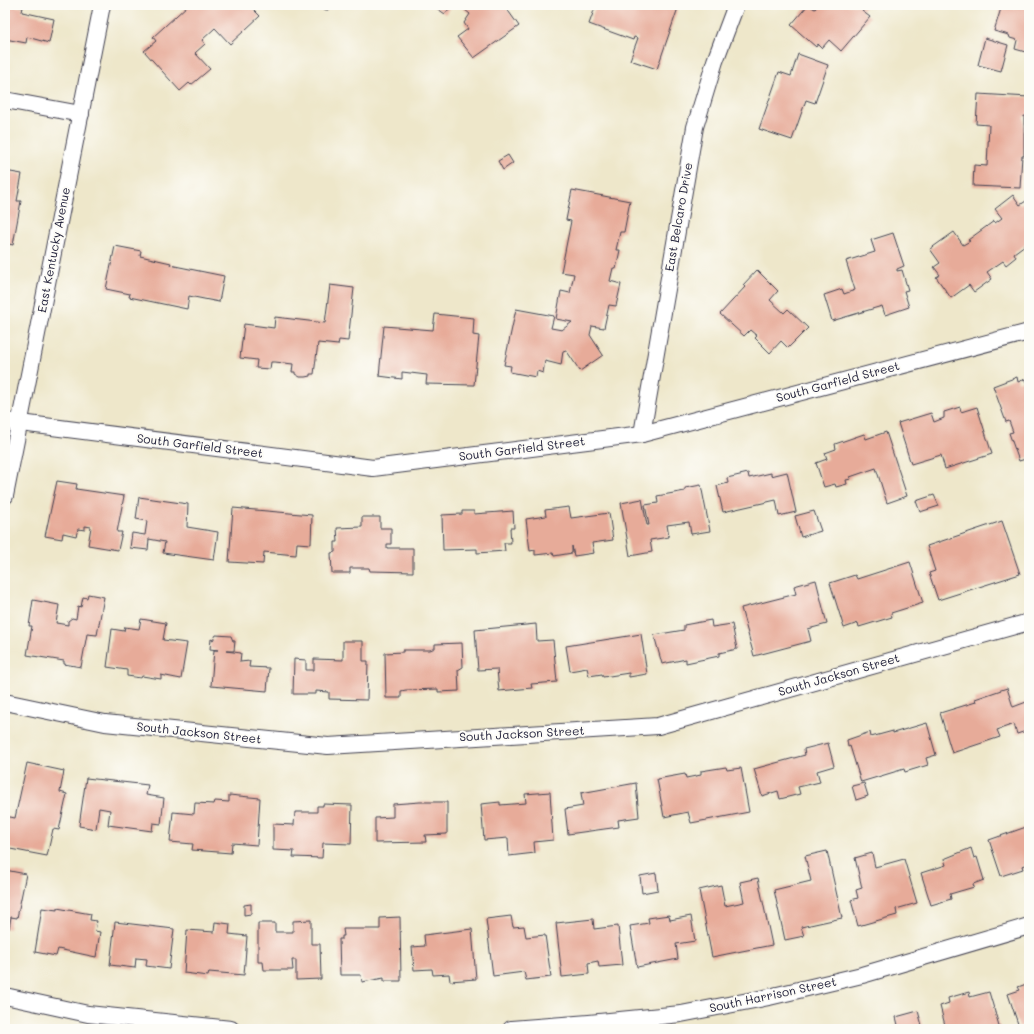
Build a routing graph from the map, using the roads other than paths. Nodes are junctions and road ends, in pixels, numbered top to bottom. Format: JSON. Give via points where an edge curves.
{"nodes":[{"id":1,"x":102,"y":5,"type":"edge"},
{"id":2,"x":736,"y":5,"type":"edge"},
{"id":3,"x":5,"y":100,"type":"edge"},
{"id":4,"x":81,"y":114,"type":"junction"},
{"id":5,"x":1029,"y":332,"type":"edge"},
{"id":6,"x":12,"y":422,"type":"edge"},
{"id":7,"x":642,"y":434,"type":"junction"},
{"id":8,"x":5,"y":496,"type":"edge"},
{"id":9,"x":1029,"y":622,"type":"edge"},
{"id":10,"x":5,"y":702,"type":"edge"},
{"id":11,"x":1029,"y":926,"type":"edge"},
{"id":12,"x":5,"y":996,"type":"edge"},
{"id":13,"x":231,"y":1029,"type":"edge"},
{"id":14,"x":511,"y":1029,"type":"edge"}],
"edges":[{"from":1,"to":4,"type":"street","name":"East Kentucky Avenue"},
{"from":2,"to":7,"type":"street","name":"East Belcaro Drive","via":[[715,61],[695,127]]},
{"from":3,"to":4,"type":"street"},
{"from":4,"to":6,"type":"street","name":"East Kentucky Avenue"},
{"from":5,"to":7,"type":"street","name":"South Garfield Street"},
{"from":6,"to":7,"type":"street","name":"South Garfield Street","via":[[373,468]]},
{"from":6,"to":8,"type":"street","name":"East Kentucky Avenue"},
{"from":9,"to":10,"type":"street","name":"South Jackson Street","via":[[658,726],[328,746],[105,723]]},
{"from":11,"to":14,"type":"street","name":"South Harrison Street","via":[[862,975],[768,997],[681,1014]]},
{"from":12,"to":13,"type":"street","via":[[88,1014]]}]}
